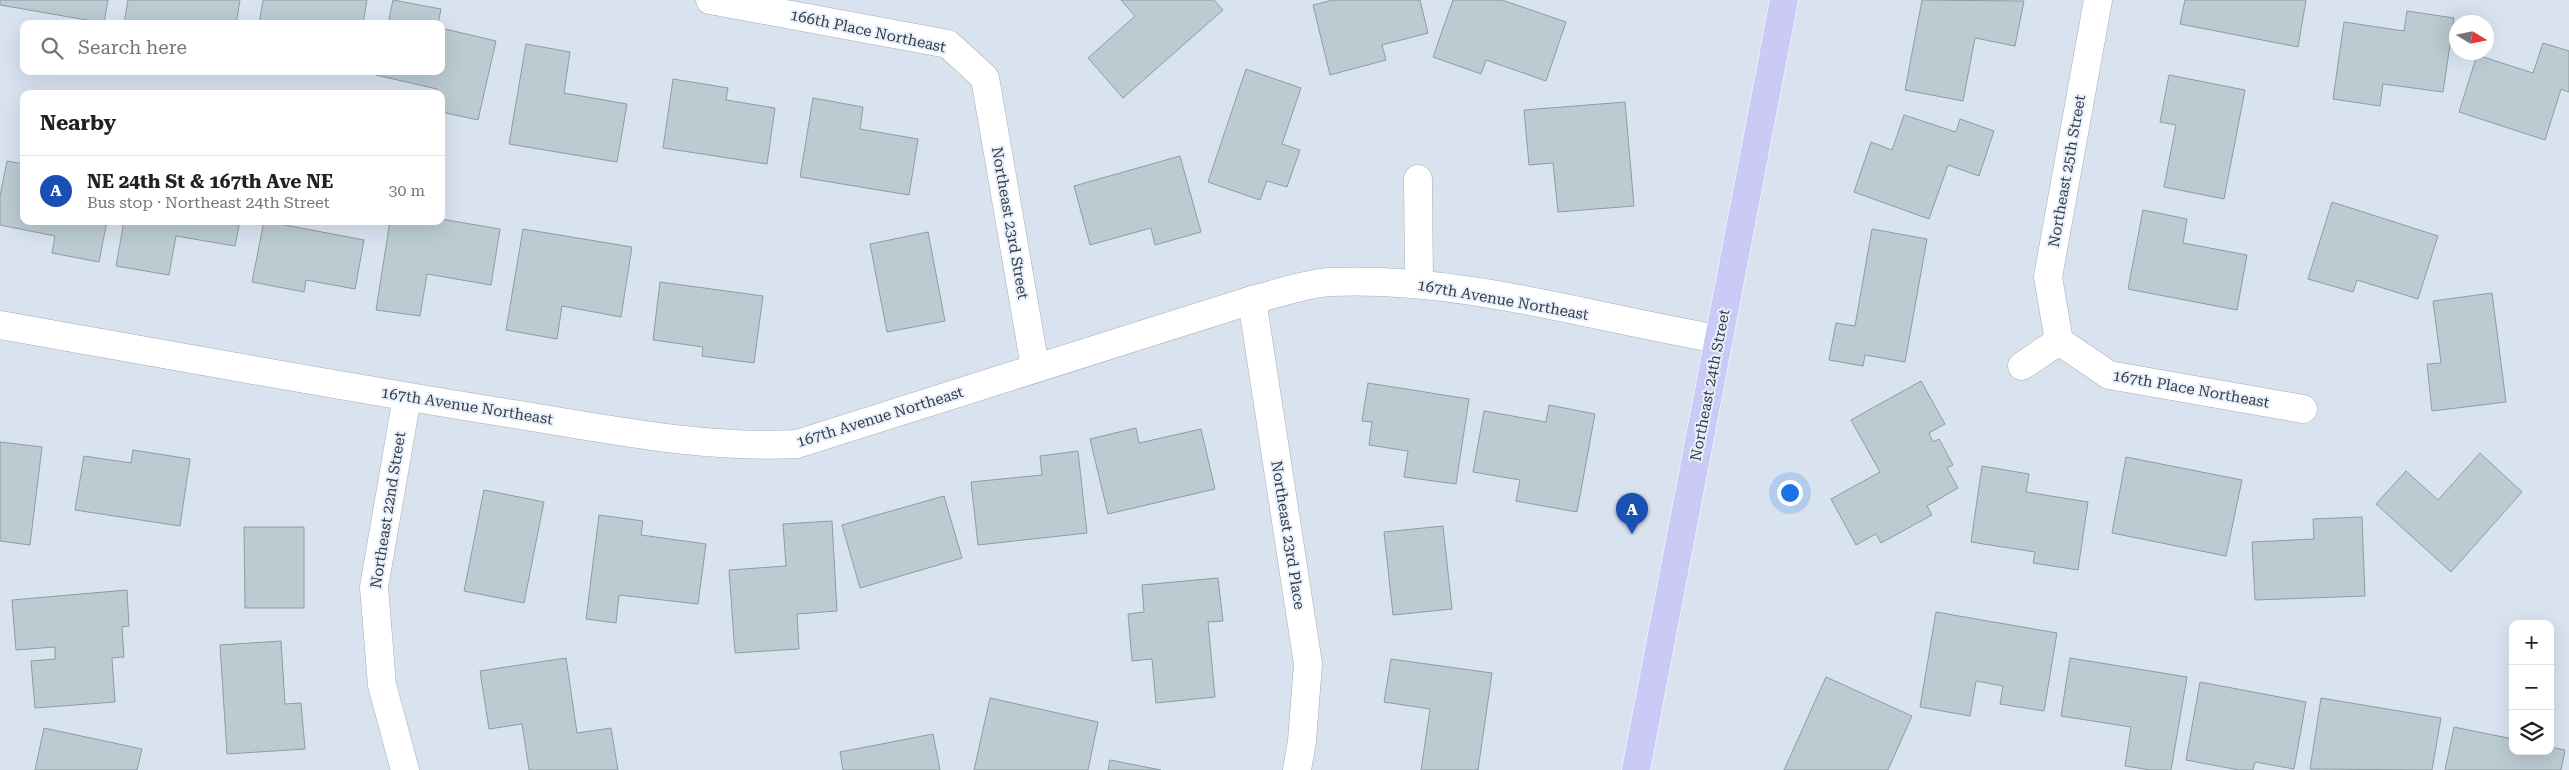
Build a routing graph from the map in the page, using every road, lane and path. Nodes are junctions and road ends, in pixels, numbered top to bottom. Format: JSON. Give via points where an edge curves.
{"nodes":[{"id":1,"x":710,"y":0,"type":"edge"},
{"id":2,"x":1784,"y":0,"type":"edge"},
{"id":3,"x":2098,"y":0,"type":"edge"},
{"id":4,"x":985,"y":78,"type":"joint"},
{"id":5,"x":1418,"y":179,"type":"dead end"},
{"id":6,"x":1419,"y":283,"type":"junction"},
{"id":7,"x":1252,"y":300,"type":"junction"},
{"id":8,"x":0,"y":325,"type":"edge"},
{"id":9,"x":1719,"y":339,"type":"junction"},
{"id":10,"x":2060,"y":341,"type":"junction"},
{"id":11,"x":2022,"y":366,"type":"dead end"},
{"id":12,"x":1035,"y":367,"type":"junction"},
{"id":13,"x":406,"y":397,"type":"junction"},
{"id":14,"x":2303,"y":409,"type":"dead end"},
{"id":15,"x":406,"y":770,"type":"edge"},
{"id":16,"x":1297,"y":770,"type":"edge"},
{"id":17,"x":1636,"y":770,"type":"edge"}],
"edges":[{"from":1,"to":4,"type":"street","name":"166th Place Northeast","via":[[948,44]]},
{"from":2,"to":9,"type":"main road","name":"Northeast 24th Street"},
{"from":3,"to":10,"type":"street","name":"Northeast 25th Street","via":[[2048,277]]},
{"from":4,"to":12,"type":"street","name":"Northeast 23rd Street"},
{"from":5,"to":6,"type":"street"},
{"from":6,"to":7,"type":"street","name":"167th Avenue Northeast","via":[[1327,282]]},
{"from":6,"to":9,"type":"street","name":"167th Avenue Northeast"},
{"from":7,"to":12,"type":"street","name":"167th Avenue Northeast"},
{"from":7,"to":16,"type":"street","name":"Northeast 23rd Place","via":[[1308,664]]},
{"from":8,"to":13,"type":"street","name":"167th Avenue Northeast"},
{"from":9,"to":17,"type":"main road","name":"Northeast 24th Street"},
{"from":10,"to":11,"type":"street"},
{"from":10,"to":14,"type":"street","name":"167th Place Northeast","via":[[2109,375]]},
{"from":12,"to":13,"type":"street","name":"167th Avenue Northeast","via":[[797,444],[771,446],[699,443]]},
{"from":13,"to":15,"type":"street","name":"Northeast 22nd Street","via":[[374,587],[382,685]]}]}
